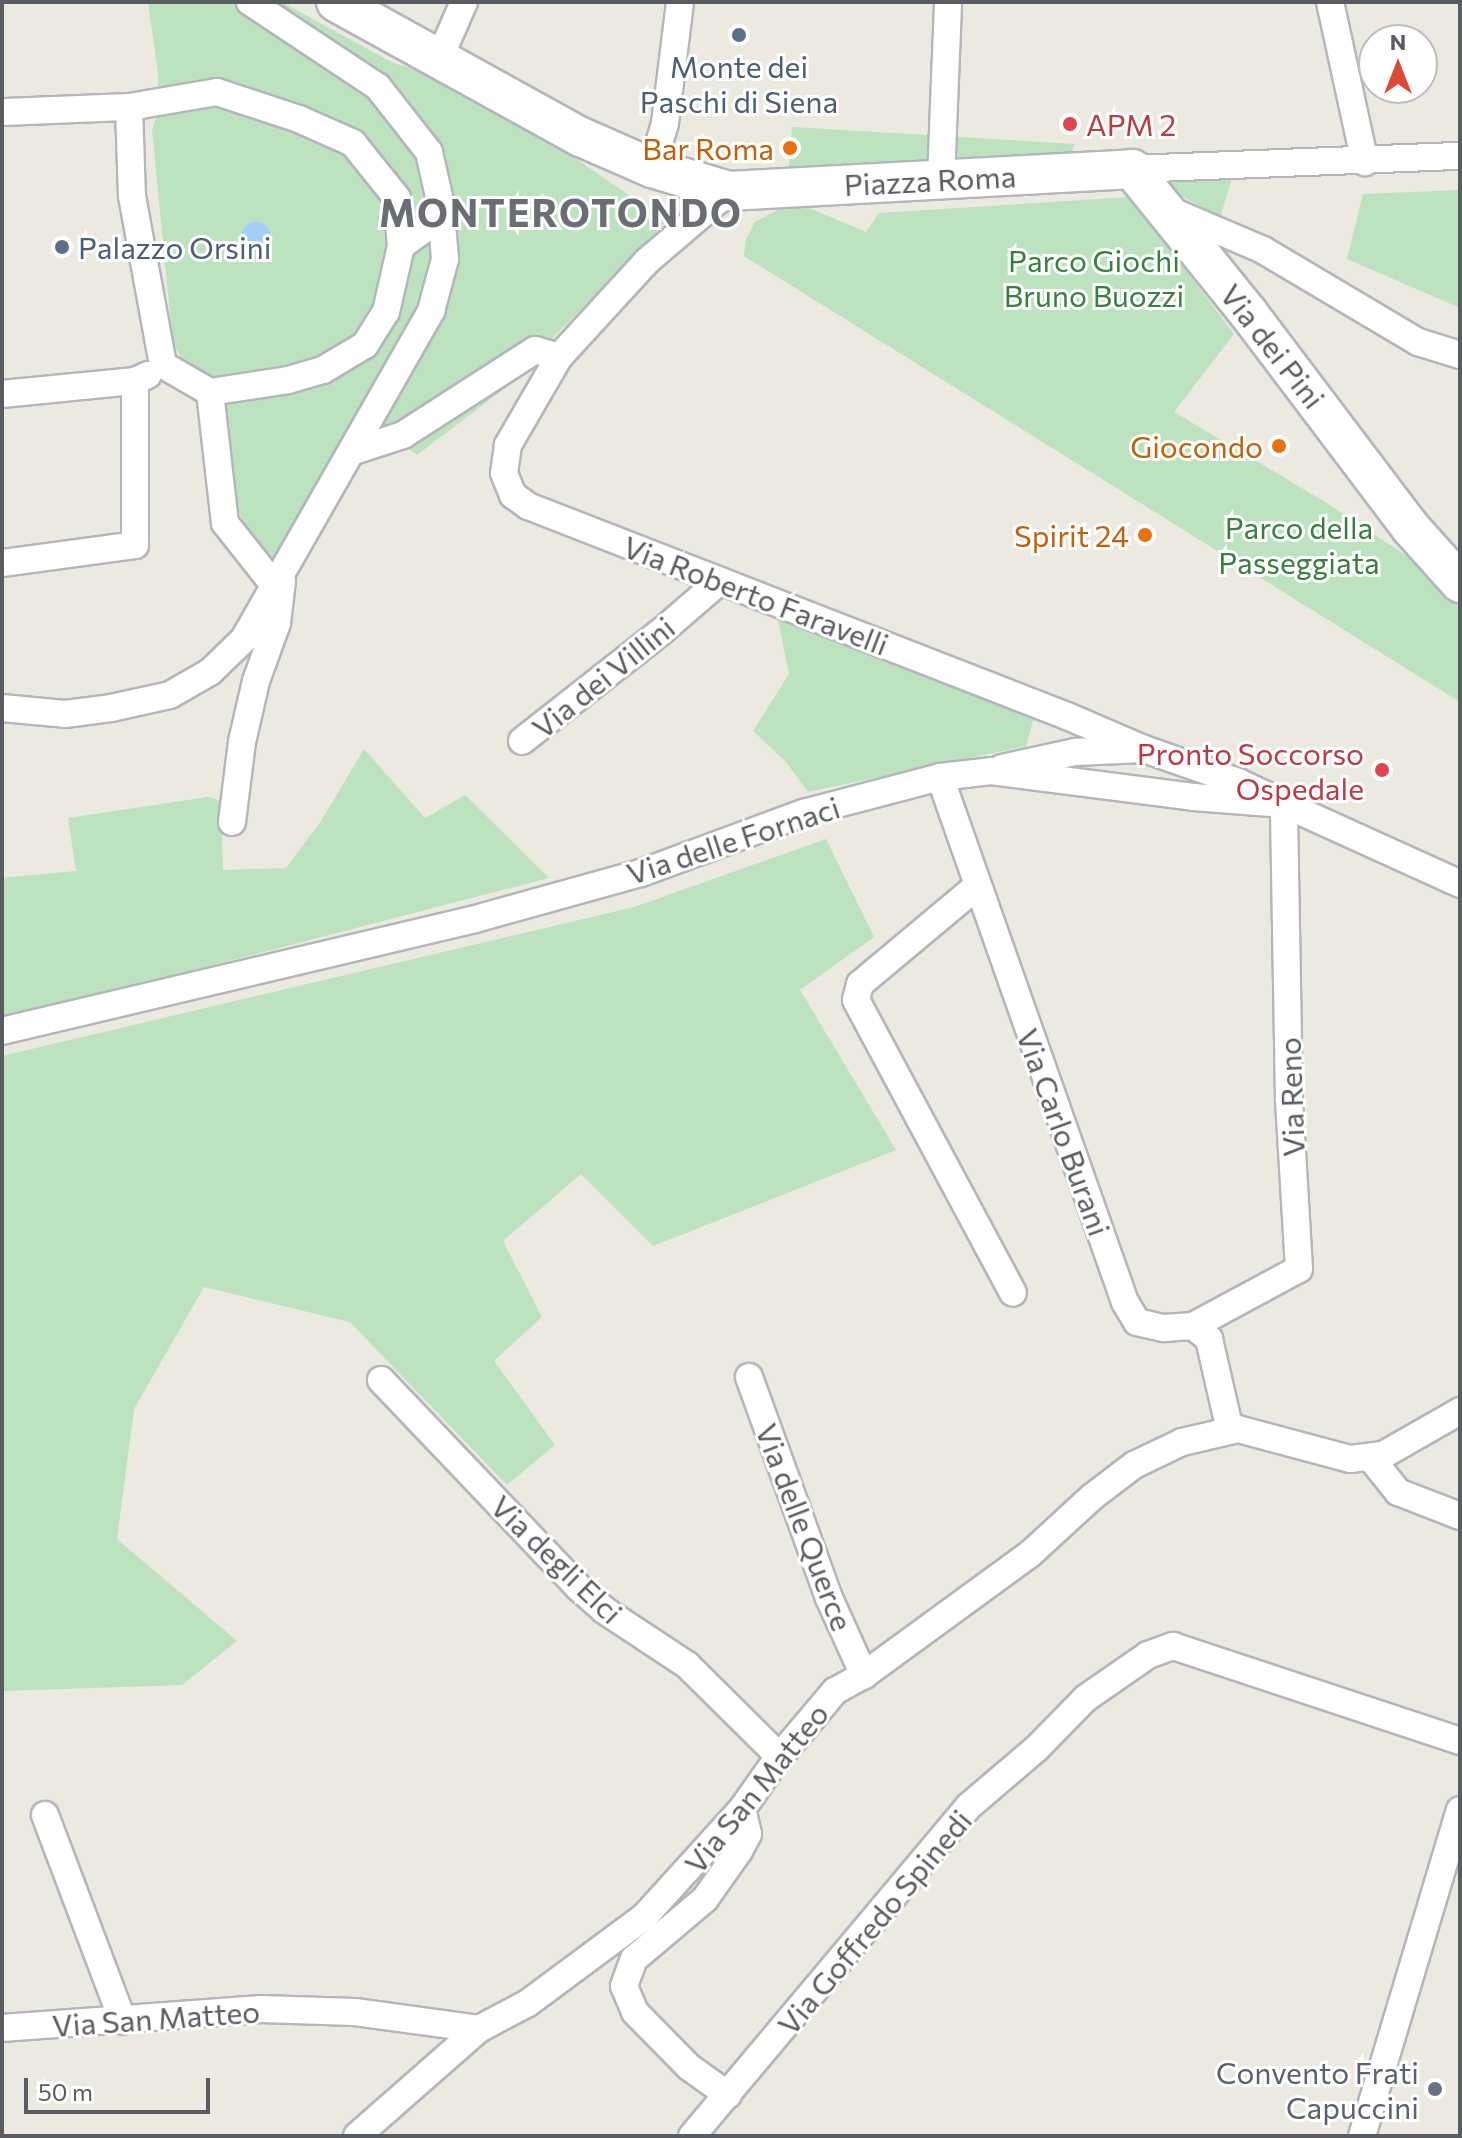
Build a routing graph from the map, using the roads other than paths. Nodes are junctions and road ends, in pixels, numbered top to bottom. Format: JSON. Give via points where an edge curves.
{"nodes":[{"id":1,"x":250,"y":2,"type":"edge"},
{"id":2,"x":336,"y":2,"type":"edge"},
{"id":3,"x":464,"y":2,"type":"edge"},
{"id":4,"x":680,"y":2,"type":"edge"},
{"id":5,"x":948,"y":2,"type":"edge"},
{"id":6,"x":1330,"y":2,"type":"edge"},
{"id":7,"x":439,"y":59,"type":"junction"},
{"id":8,"x":129,"y":107,"type":"junction"},
{"id":9,"x":2,"y":112,"type":"edge"},
{"id":10,"x":1460,"y":156,"type":"edge"},
{"id":11,"x":1365,"y":162,"type":"junction"},
{"id":12,"x":652,"y":168,"type":"junction"},
{"id":13,"x":1132,"y":169,"type":"junction"},
{"id":14,"x":941,"y":179,"type":"junction"},
{"id":15,"x":729,"y":191,"type":"junction"},
{"id":16,"x":1164,"y":208,"type":"junction"},
{"id":17,"x":441,"y":217,"type":"junction"},
{"id":18,"x":401,"y":246,"type":"junction"},
{"id":19,"x":1460,"y":355,"type":"edge"},
{"id":20,"x":559,"y":357,"type":"junction"},
{"id":21,"x":210,"y":392,"type":"junction"},
{"id":22,"x":2,"y":394,"type":"edge"},
{"id":23,"x":351,"y":452,"type":"junction"},
{"id":24,"x":2,"y":563,"type":"edge"},
{"id":25,"x":278,"y":579,"type":"junction"},
{"id":26,"x":720,"y":581,"type":"junction"},
{"id":27,"x":1460,"y":583,"type":"edge"},
{"id":28,"x":2,"y":708,"type":"edge"},
{"id":29,"x":1057,"y":712,"type":"junction"},
{"id":30,"x":522,"y":741,"type":"dead end"},
{"id":31,"x":1144,"y":749,"type":"junction"},
{"id":32,"x":1041,"y":757,"type":"junction"},
{"id":33,"x":991,"y":771,"type":"junction"},
{"id":34,"x":940,"y":777,"type":"junction"},
{"id":35,"x":1284,"y":804,"type":"junction"},
{"id":36,"x":232,"y":822,"type":"dead end"},
{"id":37,"x":1460,"y":884,"type":"edge"},
{"id":38,"x":976,"y":887,"type":"junction"},
{"id":39,"x":2,"y":1031,"type":"edge"},
{"id":40,"x":1013,"y":1293,"type":"dead end"},
{"id":41,"x":1193,"y":1326,"type":"junction"},
{"id":42,"x":749,"y":1377,"type":"dead end"},
{"id":43,"x":381,"y":1380,"type":"dead end"},
{"id":44,"x":1460,"y":1411,"type":"edge"},
{"id":45,"x":1230,"y":1431,"type":"junction"},
{"id":46,"x":1370,"y":1457,"type":"junction"},
{"id":47,"x":1460,"y":1516,"type":"edge"},
{"id":48,"x":864,"y":1675,"type":"junction"},
{"id":49,"x":1460,"y":1741,"type":"edge"},
{"id":50,"x":779,"y":1756,"type":"junction"},
{"id":51,"x":742,"y":1809,"type":"junction"},
{"id":52,"x":1460,"y":1810,"type":"edge"},
{"id":53,"x":45,"y":1815,"type":"dead end"},
{"id":54,"x":1455,"y":1846,"type":"edge"},
{"id":55,"x":123,"y":2021,"type":"junction"},
{"id":56,"x":2,"y":2028,"type":"edge"},
{"id":57,"x":479,"y":2029,"type":"junction"},
{"id":58,"x":728,"y":2095,"type":"junction"},
{"id":59,"x":357,"y":2136,"type":"edge"},
{"id":60,"x":692,"y":2136,"type":"edge"},
{"id":61,"x":1362,"y":2136,"type":"edge"}],
"edges":[{"from":1,"to":17,"type":"street","via":[[378,87],[429,152]]},
{"from":2,"to":7,"type":"main road","name":"Piazza Roma"},
{"from":3,"to":7,"type":"street"},
{"from":4,"to":12,"type":"street","via":[[665,123]]},
{"from":5,"to":14,"type":"street"},
{"from":6,"to":11,"type":"street"},
{"from":7,"to":12,"type":"main road","name":"Piazza Roma","via":[[581,137]]},
{"from":8,"to":9,"type":"street"},
{"from":8,"to":18,"type":"street","via":[[217,92],[353,143],[397,198]]},
{"from":8,"to":21,"type":"street","via":[[132,196],[163,365]]},
{"from":10,"to":11,"type":"street"},
{"from":11,"to":13,"type":"street"},
{"from":12,"to":15,"type":"main road","name":"Piazza Roma"},
{"from":13,"to":14,"type":"main road","name":"Piazza Roma"},
{"from":13,"to":16,"type":"main road","name":"Via dei Pini"},
{"from":14,"to":15,"type":"main road","name":"Piazza Roma"},
{"from":15,"to":20,"type":"street","name":"Via Roberto Faravelli","via":[[647,261]]},
{"from":16,"to":19,"type":"street","via":[[1263,250],[1418,342]]},
{"from":16,"to":27,"type":"main road","name":"Via dei Pini","via":[[1410,527]]},
{"from":17,"to":18,"type":"street"},
{"from":17,"to":23,"type":"street","via":[[445,259],[431,311]]},
{"from":18,"to":21,"type":"street","via":[[386,312],[365,345],[323,370]]},
{"from":20,"to":23,"type":"street","via":[[535,350],[403,435]]},
{"from":20,"to":26,"type":"street","name":"Via Roberto Faravelli","via":[[508,445],[504,473],[513,495],[528,506]]},
{"from":21,"to":25,"type":"street","via":[[225,523]]},
{"from":22,"to":24,"type":"street","via":[[145,376],[135,545]]},
{"from":23,"to":25,"type":"street"},
{"from":25,"to":28,"type":"street","via":[[244,639],[210,672],[170,695],[65,714]]},
{"from":25,"to":36,"type":"street","via":[[277,623],[242,742]]},
{"from":26,"to":29,"type":"street","name":"Via Roberto Faravelli"},
{"from":26,"to":30,"type":"street","name":"Via dei Villini"},
{"from":29,"to":31,"type":"street","name":"Via Roberto Faravelli"},
{"from":29,"to":32,"type":"street"},
{"from":31,"to":32,"type":"street"},
{"from":31,"to":35,"type":"street","name":"Via Roberto Faravelli"},
{"from":32,"to":33,"type":"street"},
{"from":33,"to":34,"type":"street","name":"Via delle Fornaci"},
{"from":33,"to":35,"type":"street","name":"Via delle Fornaci"},
{"from":34,"to":38,"type":"street","name":"Via Carlo Burani"},
{"from":34,"to":39,"type":"street","name":"Via delle Fornaci","via":[[803,813],[641,873],[475,919]]},
{"from":35,"to":37,"type":"street","name":"Via delle Fornaci"},
{"from":35,"to":41,"type":"street","name":"Via Reno","via":[[1289,1099],[1299,1269]]},
{"from":38,"to":40,"type":"street","via":[[860,984],[856,1000]]},
{"from":38,"to":41,"type":"street","name":"Via Carlo Burani","via":[[1125,1302],[1137,1322],[1164,1328]]},
{"from":41,"to":45,"type":"street","via":[[1209,1339]]},
{"from":42,"to":48,"type":"street","name":"Via delle Querce","via":[[829,1598]]},
{"from":43,"to":50,"type":"street","name":"Via degli Elci","via":[[579,1588],[687,1665]]},
{"from":44,"to":46,"type":"street","name":"Via San Matteo","via":[[1383,1455]]},
{"from":45,"to":46,"type":"street","name":"Via San Matteo","via":[[1350,1459]]},
{"from":45,"to":48,"type":"street","name":"Via San Matteo","via":[[1182,1442],[1134,1465],[1030,1554]]},
{"from":46,"to":47,"type":"street","via":[[1398,1492]]},
{"from":48,"to":50,"type":"street","name":"Via San Matteo","via":[[835,1691]]},
{"from":49,"to":58,"type":"street","name":"Via Goffredo Spinedi","via":[[1173,1646],[1148,1655],[1086,1698],[969,1806]]},
{"from":50,"to":51,"type":"street","name":"Via San Matteo"},
{"from":51,"to":57,"type":"street","name":"Via San Matteo","via":[[628,1930],[528,2003]]},
{"from":51,"to":58,"type":"street","via":[[748,1834],[739,1851],[705,1899],[634,1959],[624,1986],[635,2012],[689,2067]]},
{"from":52,"to":54,"type":"street"},
{"from":53,"to":55,"type":"street"},
{"from":54,"to":61,"type":"street"},
{"from":55,"to":56,"type":"street","name":"Via San Matteo"},
{"from":55,"to":57,"type":"street","name":"Via San Matteo","via":[[261,2009],[313,2010]]},
{"from":57,"to":59,"type":"street"},
{"from":58,"to":60,"type":"street","name":"Via Goffredo Spinedi"}]}
